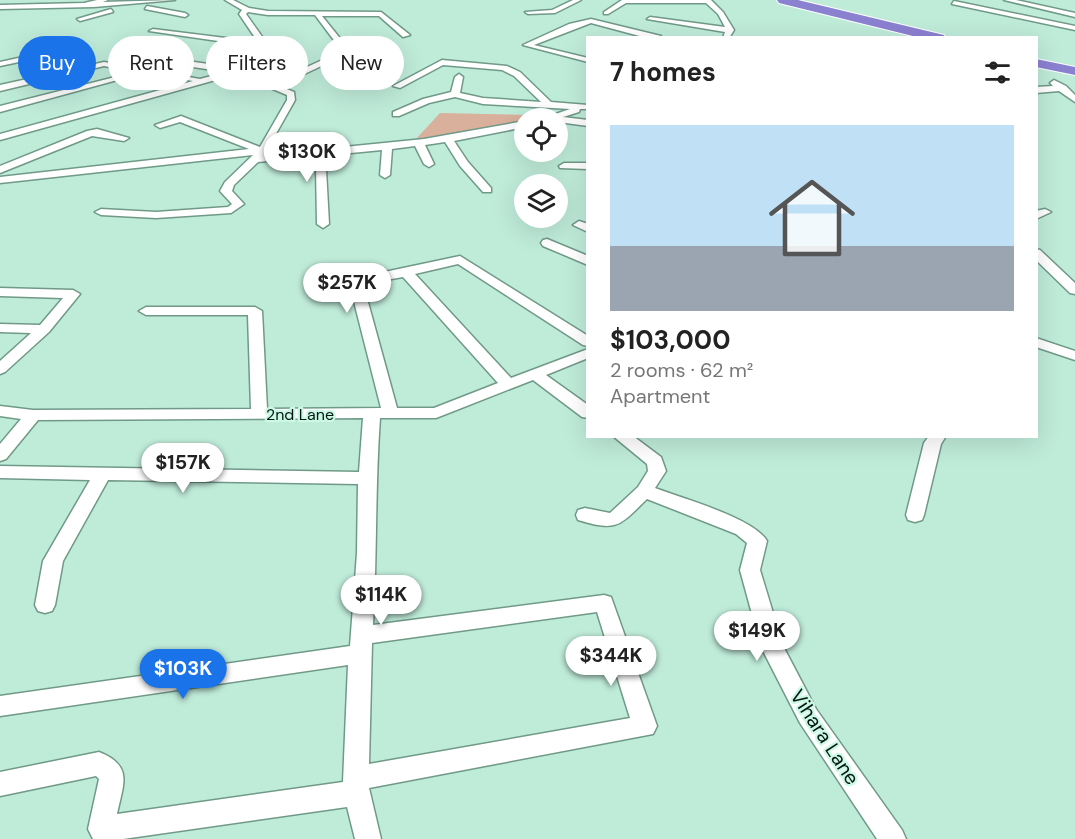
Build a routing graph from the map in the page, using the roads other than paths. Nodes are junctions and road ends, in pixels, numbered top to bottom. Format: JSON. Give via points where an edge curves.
{"nodes":[{"id":1,"x":105,"y":0,"type":"edge"},
{"id":2,"x":172,"y":0,"type":"edge"},
{"id":3,"x":228,"y":0,"type":"edge"},
{"id":4,"x":578,"y":0,"type":"edge"},
{"id":5,"x":680,"y":0,"type":"edge"},
{"id":6,"x":769,"y":0,"type":"edge"},
{"id":7,"x":783,"y":0,"type":"edge"},
{"id":8,"x":1007,"y":0,"type":"edge"},
{"id":9,"x":708,"y":1,"type":"edge"},
{"id":10,"x":256,"y":2,"type":"dead end"},
{"id":11,"x":954,"y":3,"type":"dead end"},
{"id":12,"x":84,"y":4,"type":"junction"},
{"id":13,"x":132,"y":5,"type":"junction"},
{"id":14,"x":0,"y":7,"type":"edge"},
{"id":15,"x":244,"y":8,"type":"junction"},
{"id":16,"x":528,"y":12,"type":"dead end"},
{"id":17,"x":606,"y":13,"type":"dead end"},
{"id":18,"x":721,"y":13,"type":"junction"},
{"id":19,"x":317,"y":14,"type":"junction"},
{"id":20,"x":185,"y":15,"type":"dead end"},
{"id":21,"x":1075,"y":15,"type":"edge"},
{"id":22,"x":80,"y":19,"type":"dead end"},
{"id":23,"x":650,"y":19,"type":"dead end"},
{"id":24,"x":714,"y":19,"type":"dead end"},
{"id":25,"x":1075,"y":20,"type":"edge"},
{"id":26,"x":672,"y":22,"type":"junction"},
{"id":27,"x":1051,"y":22,"type":"junction"},
{"id":28,"x":705,"y":27,"type":"junction"},
{"id":29,"x":1075,"y":28,"type":"edge"},
{"id":30,"x":730,"y":30,"type":"junction"},
{"id":31,"x":632,"y":31,"type":"junction"},
{"id":32,"x":153,"y":32,"type":"dead end"},
{"id":33,"x":406,"y":35,"type":"dead end"},
{"id":34,"x":648,"y":35,"type":"junction"},
{"id":35,"x":258,"y":36,"type":"edge"},
{"id":36,"x":620,"y":36,"type":"edge"},
{"id":37,"x":651,"y":36,"type":"edge"},
{"id":38,"x":726,"y":36,"type":"edge"},
{"id":39,"x":912,"y":36,"type":"edge"},
{"id":40,"x":931,"y":36,"type":"edge"},
{"id":41,"x":206,"y":38,"type":"edge"},
{"id":42,"x":586,"y":49,"type":"edge"},
{"id":43,"x":568,"y":55,"type":"junction"},
{"id":44,"x":1038,"y":58,"type":"edge"},
{"id":45,"x":18,"y":60,"type":"edge"},
{"id":46,"x":586,"y":60,"type":"edge"},
{"id":47,"x":1038,"y":63,"type":"edge"},
{"id":48,"x":0,"y":64,"type":"edge"},
{"id":49,"x":108,"y":65,"type":"edge"},
{"id":50,"x":1075,"y":65,"type":"edge"},
{"id":51,"x":308,"y":70,"type":"edge"},
{"id":52,"x":1075,"y":70,"type":"edge"},
{"id":53,"x":459,"y":77,"type":"dead end"},
{"id":54,"x":206,"y":80,"type":"edge"},
{"id":55,"x":108,"y":81,"type":"edge"},
{"id":56,"x":404,"y":82,"type":"edge"},
{"id":57,"x":1054,"y":83,"type":"dead end"},
{"id":58,"x":0,"y":88,"type":"edge"},
{"id":59,"x":1063,"y":88,"type":"junction"},
{"id":60,"x":282,"y":90,"type":"edge"},
{"id":61,"x":1038,"y":90,"type":"edge"},
{"id":62,"x":455,"y":94,"type":"junction"},
{"id":63,"x":1075,"y":99,"type":"edge"},
{"id":64,"x":549,"y":105,"type":"junction"},
{"id":65,"x":586,"y":106,"type":"edge"},
{"id":66,"x":586,"y":106,"type":"edge"},
{"id":67,"x":0,"y":109,"type":"edge"},
{"id":68,"x":568,"y":113,"type":"edge"},
{"id":69,"x":396,"y":114,"type":"dead end"},
{"id":70,"x":568,"y":120,"type":"edge"},
{"id":71,"x":586,"y":123,"type":"edge"},
{"id":72,"x":160,"y":125,"type":"dead end"},
{"id":73,"x":514,"y":127,"type":"edge"},
{"id":74,"x":0,"y":137,"type":"edge"},
{"id":75,"x":124,"y":138,"type":"dead end"},
{"id":76,"x":448,"y":138,"type":"junction"},
{"id":77,"x":418,"y":141,"type":"junction"},
{"id":78,"x":387,"y":145,"type":"junction"},
{"id":79,"x":258,"y":155,"type":"junction"},
{"id":80,"x":332,"y":155,"type":"junction"},
{"id":81,"x":429,"y":164,"type":"dead end"},
{"id":82,"x":564,"y":166,"type":"dead end"},
{"id":83,"x":586,"y":166,"type":"edge"},
{"id":84,"x":0,"y":170,"type":"edge"},
{"id":85,"x":385,"y":176,"type":"dead end"},
{"id":86,"x":333,"y":178,"type":"dead end"},
{"id":87,"x":0,"y":180,"type":"edge"},
{"id":88,"x":487,"y":190,"type":"dead end"},
{"id":89,"x":101,"y":212,"type":"dead end"},
{"id":90,"x":323,"y":224,"type":"dead end"},
{"id":91,"x":547,"y":243,"type":"dead end"},
{"id":92,"x":1038,"y":255,"type":"edge"},
{"id":93,"x":586,"y":260,"type":"edge"},
{"id":94,"x":406,"y":272,"type":"junction"},
{"id":95,"x":1075,"y":290,"type":"edge"},
{"id":96,"x":0,"y":292,"type":"edge"},
{"id":97,"x":146,"y":311,"type":"dead end"},
{"id":98,"x":0,"y":328,"type":"edge"},
{"id":99,"x":44,"y":329,"type":"junction"},
{"id":100,"x":586,"y":341,"type":"edge"},
{"id":101,"x":1038,"y":343,"type":"edge"},
{"id":102,"x":586,"y":354,"type":"edge"},
{"id":103,"x":1075,"y":356,"type":"edge"},
{"id":104,"x":0,"y":369,"type":"edge"},
{"id":105,"x":534,"y":375,"type":"junction"},
{"id":106,"x":509,"y":385,"type":"junction"},
{"id":107,"x":0,"y":411,"type":"edge"},
{"id":108,"x":586,"y":412,"type":"edge"},
{"id":109,"x":259,"y":414,"type":"junction"},
{"id":110,"x":381,"y":414,"type":"junction"},
{"id":111,"x":33,"y":415,"type":"junction"},
{"id":112,"x":624,"y":438,"type":"edge"},
{"id":113,"x":937,"y":438,"type":"edge"},
{"id":114,"x":0,"y":455,"type":"edge"},
{"id":115,"x":0,"y":472,"type":"edge"},
{"id":116,"x":102,"y":475,"type":"junction"},
{"id":117,"x":367,"y":478,"type":"junction"},
{"id":118,"x":644,"y":490,"type":"junction"},
{"id":119,"x":585,"y":515,"type":"dead end"},
{"id":120,"x":915,"y":515,"type":"dead end"},
{"id":121,"x":45,"y":605,"type":"dead end"},
{"id":122,"x":360,"y":645,"type":"junction"},
{"id":123,"x":0,"y":705,"type":"edge"},
{"id":124,"x":0,"y":783,"type":"edge"},
{"id":125,"x":356,"y":785,"type":"junction"},
{"id":126,"x":368,"y":839,"type":"edge"},
{"id":127,"x":893,"y":839,"type":"edge"}],
"edges":[{"from":1,"to":12,"type":"street"},
{"from":2,"to":13,"type":"street"},
{"from":3,"to":15,"type":"street"},
{"from":4,"to":16,"type":"street","via":[[553,12]]},
{"from":5,"to":9,"type":"street"},
{"from":5,"to":17,"type":"street","via":[[625,1]]},
{"from":5,"to":18,"type":"street"},
{"from":6,"to":39,"type":"highway"},
{"from":7,"to":40,"type":"highway"},
{"from":8,"to":21,"type":"street"},
{"from":9,"to":18,"type":"street"},
{"from":10,"to":15,"type":"street"},
{"from":11,"to":27,"type":"street"},
{"from":12,"to":13,"type":"street"},
{"from":12,"to":14,"type":"street"},
{"from":13,"to":20,"type":"street"},
{"from":13,"to":22,"type":"street"},
{"from":15,"to":19,"type":"street"},
{"from":15,"to":35,"type":"street","via":[[242,14]]},
{"from":18,"to":30,"type":"street"},
{"from":19,"to":33,"type":"street","via":[[381,14]]},
{"from":19,"to":51,"type":"street","via":[[347,52]]},
{"from":23,"to":26,"type":"street"},
{"from":24,"to":28,"type":"street"},
{"from":25,"to":27,"type":"street"},
{"from":26,"to":28,"type":"street"},
{"from":26,"to":34,"type":"street"},
{"from":27,"to":29,"type":"street"},
{"from":28,"to":30,"type":"street"},
{"from":30,"to":38,"type":"street"},
{"from":31,"to":34,"type":"street"},
{"from":31,"to":36,"type":"street"},
{"from":31,"to":43,"type":"street","via":[[582,22],[527,45]]},
{"from":32,"to":41,"type":"street"},
{"from":34,"to":37,"type":"street"},
{"from":42,"to":43,"type":"street"},
{"from":43,"to":46,"type":"street"},
{"from":44,"to":50,"type":"highway"},
{"from":45,"to":48,"type":"street"},
{"from":47,"to":52,"type":"highway"},
{"from":49,"to":58,"type":"street"},
{"from":53,"to":62,"type":"street"},
{"from":54,"to":74,"type":"street"},
{"from":55,"to":67,"type":"street"},
{"from":56,"to":64,"type":"street","via":[[442,62],[504,68],[517,74]]},
{"from":57,"to":59,"type":"street"},
{"from":59,"to":61,"type":"street"},
{"from":59,"to":63,"type":"street"},
{"from":60,"to":79,"type":"street","via":[[291,94],[291,100]]},
{"from":62,"to":64,"type":"street","via":[[483,101]]},
{"from":62,"to":69,"type":"street"},
{"from":64,"to":65,"type":"street"},
{"from":66,"to":68,"type":"street"},
{"from":70,"to":71,"type":"street"},
{"from":72,"to":79,"type":"street","via":[[181,119]]},
{"from":73,"to":76,"type":"street"},
{"from":75,"to":84,"type":"street","via":[[90,133]]},
{"from":76,"to":77,"type":"street"},
{"from":76,"to":88,"type":"street"},
{"from":77,"to":78,"type":"street"},
{"from":77,"to":81,"type":"street"},
{"from":78,"to":80,"type":"street"},
{"from":78,"to":85,"type":"street"},
{"from":79,"to":80,"type":"street"},
{"from":79,"to":87,"type":"street","via":[[216,154]]},
{"from":79,"to":89,"type":"street","via":[[228,184],[226,191],[237,204],[231,210],[156,215]]},
{"from":80,"to":86,"type":"street"},
{"from":80,"to":90,"type":"street","via":[[321,168]]},
{"from":82,"to":83,"type":"street"},
{"from":91,"to":93,"type":"street"},
{"from":92,"to":95,"type":"street"},
{"from":94,"to":100,"type":"street","via":[[460,260]]},
{"from":94,"to":106,"type":"street"},
{"from":94,"to":110,"type":"street","via":[[356,282]]},
{"from":96,"to":99,"type":"street","via":[[73,294]]},
{"from":97,"to":109,"type":"street","via":[[255,311]]},
{"from":98,"to":99,"type":"street"},
{"from":99,"to":104,"type":"street"},
{"from":101,"to":103,"type":"street"},
{"from":102,"to":105,"type":"street","name":"2nd Lane"},
{"from":105,"to":106,"type":"street","name":"2nd Lane"},
{"from":105,"to":108,"type":"street"},
{"from":106,"to":110,"type":"street","name":"2nd Lane","via":[[436,413]]},
{"from":107,"to":111,"type":"street","name":"2nd Lane"},
{"from":109,"to":110,"type":"street","name":"2nd Lane"},
{"from":109,"to":111,"type":"street","name":"2nd Lane"},
{"from":110,"to":117,"type":"street"},
{"from":111,"to":114,"type":"street"},
{"from":112,"to":118,"type":"street","via":[[656,461],[657,471]]},
{"from":113,"to":120,"type":"street"},
{"from":115,"to":116,"type":"street"},
{"from":116,"to":117,"type":"street"},
{"from":116,"to":121,"type":"street","via":[[53,561]]},
{"from":117,"to":122,"type":"street","via":[[367,554]]},
{"from":118,"to":119,"type":"street","via":[[614,520]]},
{"from":118,"to":127,"type":"street","name":"Vihara Lane","via":[[743,529],[757,541],[750,570],[772,647],[807,716]]},
{"from":122,"to":123,"type":"street"},
{"from":122,"to":125,"type":"street"},
{"from":122,"to":125,"type":"street","via":[[604,603],[645,726]]},
{"from":124,"to":125,"type":"street","via":[[99,764],[112,774],[101,829]]},
{"from":125,"to":126,"type":"street"}]}
